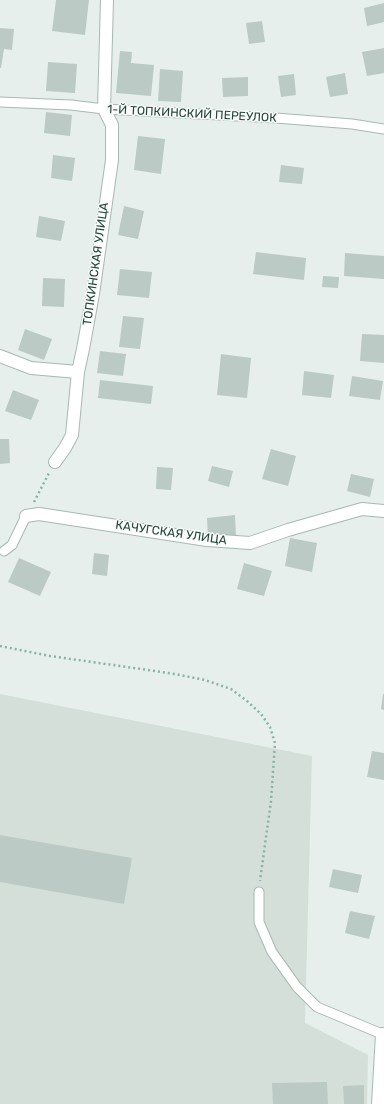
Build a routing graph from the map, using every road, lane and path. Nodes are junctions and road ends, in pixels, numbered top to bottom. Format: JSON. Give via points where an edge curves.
{"nodes":[{"id":1,"x":107,"y":0,"type":"edge"},
{"id":2,"x":0,"y":102,"type":"edge"},
{"id":3,"x":104,"y":109,"type":"junction"},
{"id":4,"x":384,"y":129,"type":"edge"},
{"id":5,"x":0,"y":356,"type":"edge"},
{"id":6,"x":78,"y":372,"type":"junction"},
{"id":7,"x":55,"y":462,"type":"joint"},
{"id":8,"x":384,"y":511,"type":"edge"},
{"id":9,"x":26,"y":516,"type":"junction"},
{"id":10,"x":4,"y":551,"type":"dead end"},
{"id":11,"x":0,"y":646,"type":"edge"},
{"id":12,"x":259,"y":892,"type":"joint"},
{"id":13,"x":382,"y":1034,"type":"joint"},
{"id":14,"x":378,"y":1104,"type":"edge"}],
"edges":[{"from":1,"to":3,"type":"street","name":"ТОПКИНСКАЯ УЛИЦА"},
{"from":2,"to":3,"type":"lane","name":"1-Й ТОПКИНСКИЙ ПЕРЕУЛОК"},
{"from":3,"to":4,"type":"lane","name":"1-Й ТОПКИНСКИЙ ПЕРЕУЛОК","via":[[284,119]]},
{"from":3,"to":6,"type":"street","name":"ТОПКИНСКАЯ УЛИЦА","via":[[112,125],[112,160],[93,294]]},
{"from":5,"to":6,"type":"street","via":[[31,368]]},
{"from":6,"to":7,"type":"street","name":"ТОПКИНСКАЯ УЛИЦА","via":[[72,435]]},
{"from":7,"to":9,"type":"path"},
{"from":8,"to":9,"type":"street","name":"КАЧУГСКАЯ УЛИЦА","via":[[362,509],[250,543],[206,540],[39,514]]},
{"from":9,"to":10,"type":"lane","via":[[12,545]]},
{"from":11,"to":12,"type":"path","via":[[205,680],[231,689],[261,714],[270,727],[275,742],[271,801]]},
{"from":12,"to":13,"type":"lane","via":[[259,922],[272,952],[297,988],[317,1007]]},
{"from":13,"to":14,"type":"street"}]}
